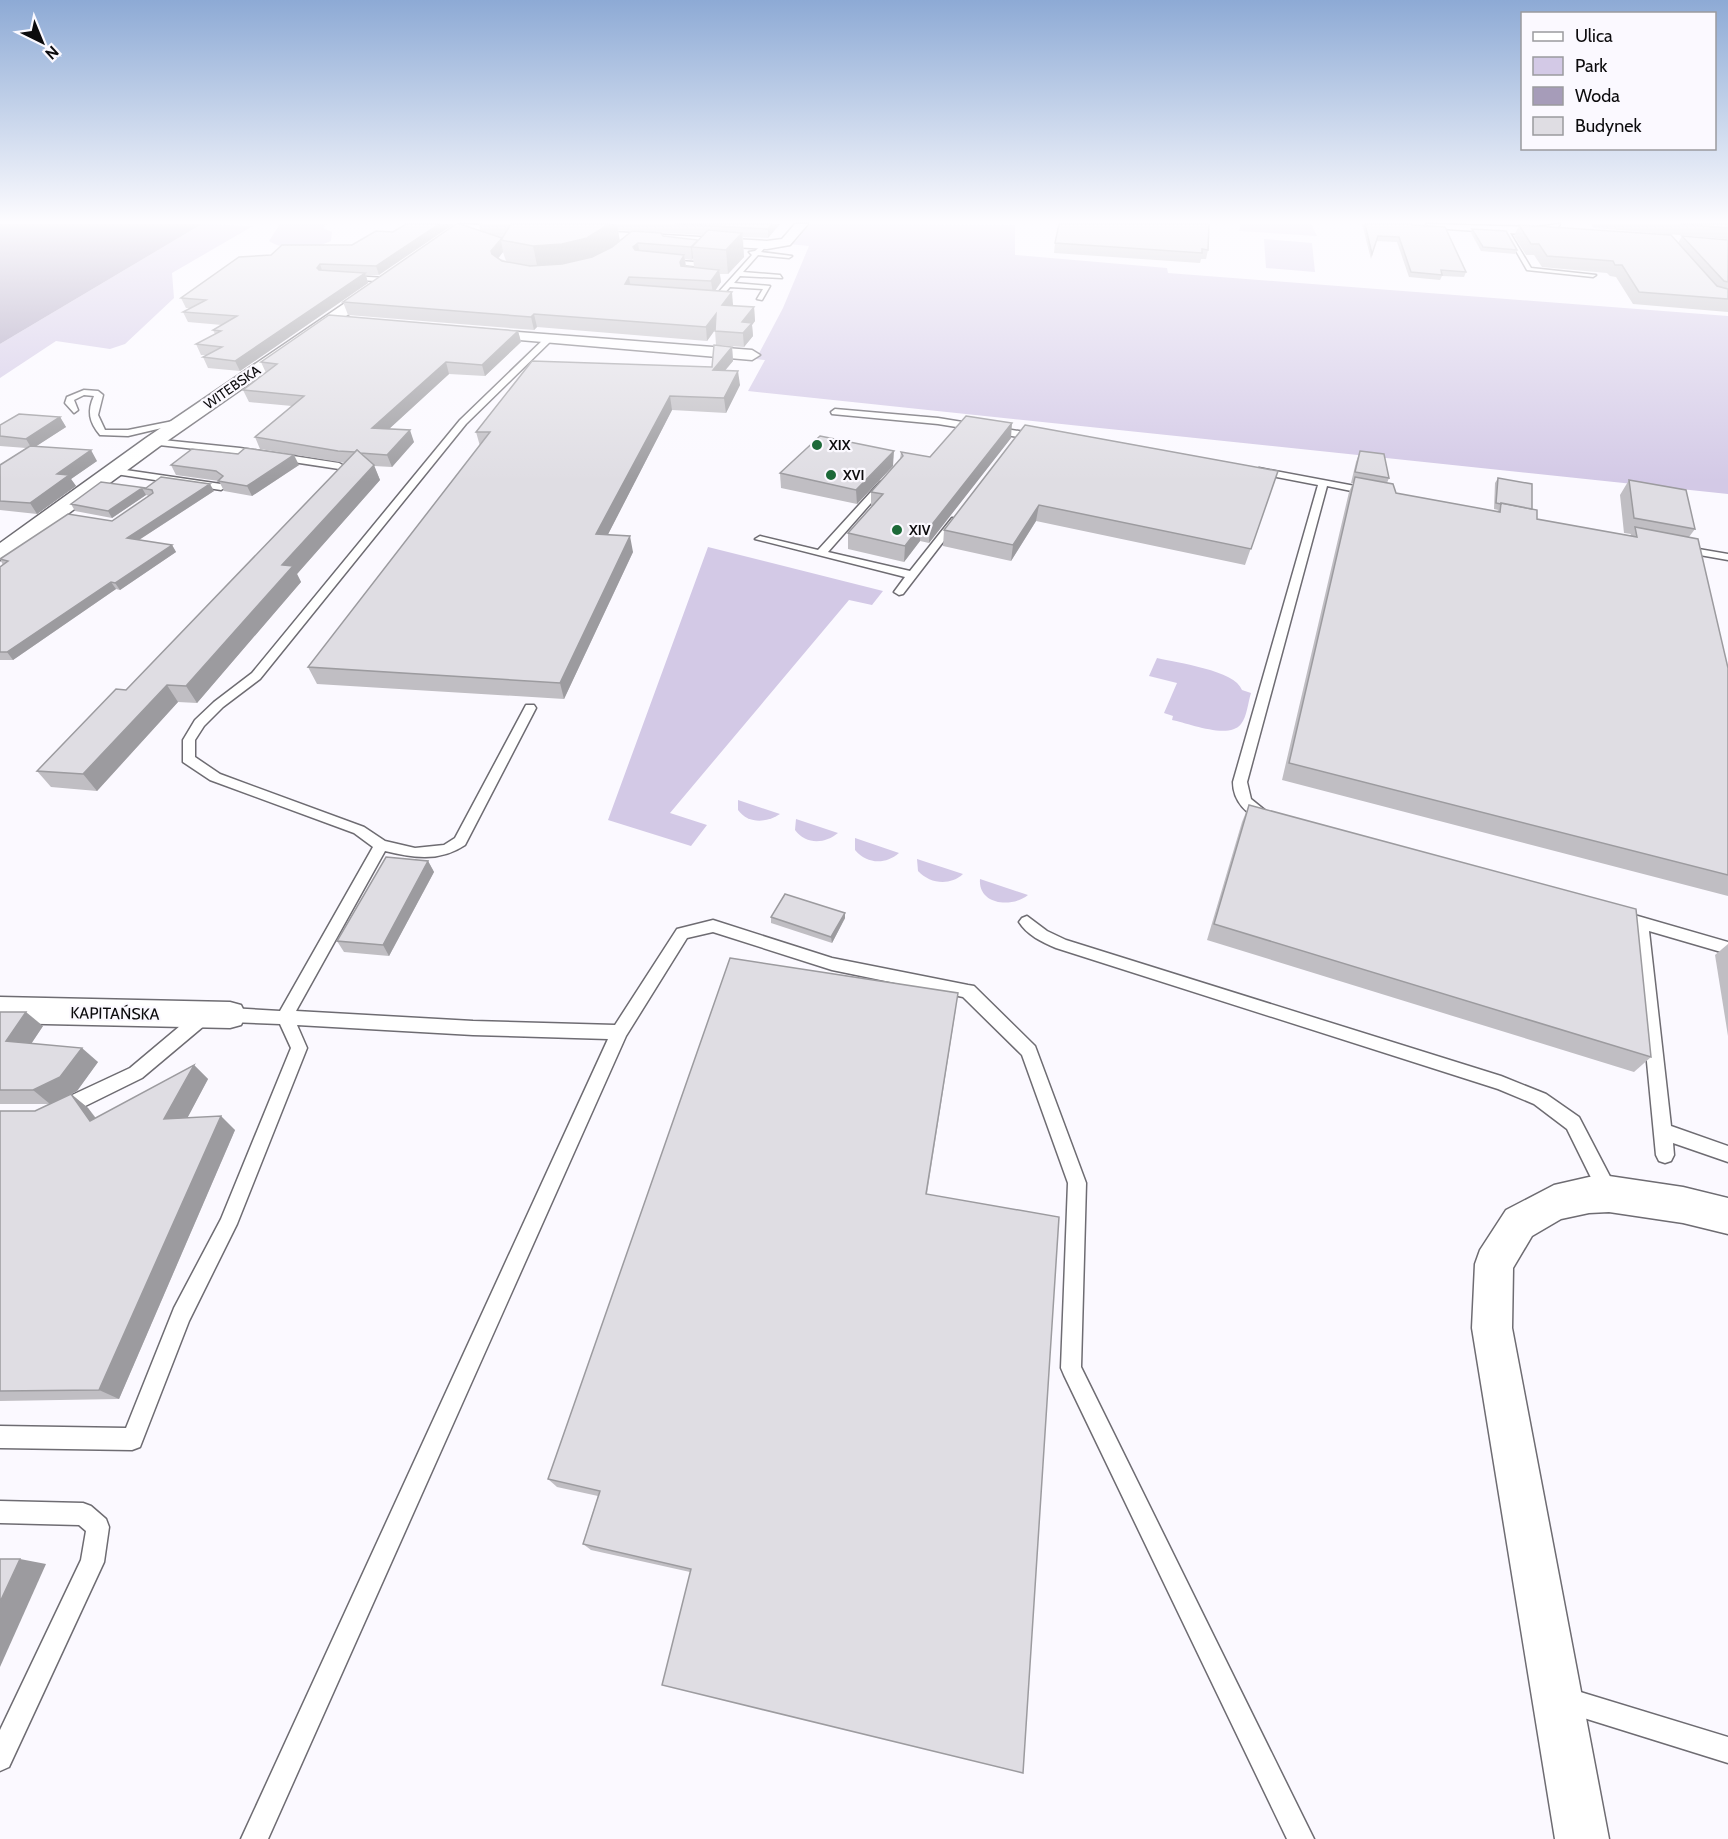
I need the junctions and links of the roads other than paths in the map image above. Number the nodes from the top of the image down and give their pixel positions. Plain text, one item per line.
1 (344, 310) edge
2 (329, 320) junction
3 (352, 322) edge
4 (468, 332) edge
5 (549, 339) junction
6 (752, 355) dead end
7 (74, 410) dead end
8 (835, 412) dead end
9 (183, 422) junction
10 (1021, 434) junction
11 (1045, 438) edge
12 (153, 442) junction
13 (1014, 444) edge
14 (339, 466) edge
15 (1253, 470) edge
16 (112, 471) junction
17 (889, 478) edge
18 (1323, 483) junction
19 (221, 487) edge
20 (1381, 494) edge
21 (963, 509) edge
22 (54, 513) junction
23 (73, 516) edge
24 (760, 539) dead end
25 (1670, 547) edge
26 (0, 553) edge
27 (820, 553) junction
28 (1728, 557) edge
29 (912, 575) junction
30 (899, 592) dead end
31 (530, 708) dead end
32 (1280, 822) edge
33 (381, 844) junction
34 (1607, 914) edge
35 (1027, 922) dead end
36 (1641, 923) junction
37 (1728, 948) edge
38 (0, 1010) edge
39 (218, 1015) junction
40 (285, 1017) junction
41 (619, 1032) junction
42 (42, 1114) edge
43 (1662, 1131) junction
44 (1728, 1154) edge
45 (1665, 1155) dead end
46 (1609, 1194) junction
47 (1728, 1216) edge
48 (0, 1437) edge
49 (0, 1512) edge
50 (1557, 1698) junction
51 (1728, 1750) edge
52 (0, 1758) edge
53 (254, 1839) edge
54 (1301, 1839) edge
55 (1582, 1839) edge

1 - 2 street, WITEBSKA
2 - 3 street
2 - 9 street, WITEBSKA
4 - 5 street
5 - 6 street
5 - 33 lane
7 - 9 lane
8 - 10 lane
9 - 12 street, WITEBSKA
10 - 11 lane
10 - 13 lane
12 - 14 lane
12 - 16 street, WITEBSKA
15 - 18 lane
16 - 19 lane
16 - 22 street, WITEBSKA
17 - 27 lane
18 - 20 lane
18 - 32 lane
21 - 29 lane
22 - 23 lane
22 - 26 street, WITEBSKA
24 - 27 lane
25 - 28 lane
27 - 29 lane
29 - 30 lane
31 - 33 lane
33 - 40 lane
34 - 36 lane
35 - 46 lane
36 - 37 lane
36 - 43 lane
38 - 39 street, KAPITAŃSKA
39 - 40 lane
39 - 42 lane
40 - 41 lane
40 - 48 lane
41 - 53 lane
41 - 54 lane
43 - 44 lane
43 - 45 lane
46 - 47 street
46 - 50 street
49 - 52 lane
50 - 51 lane
50 - 55 street

